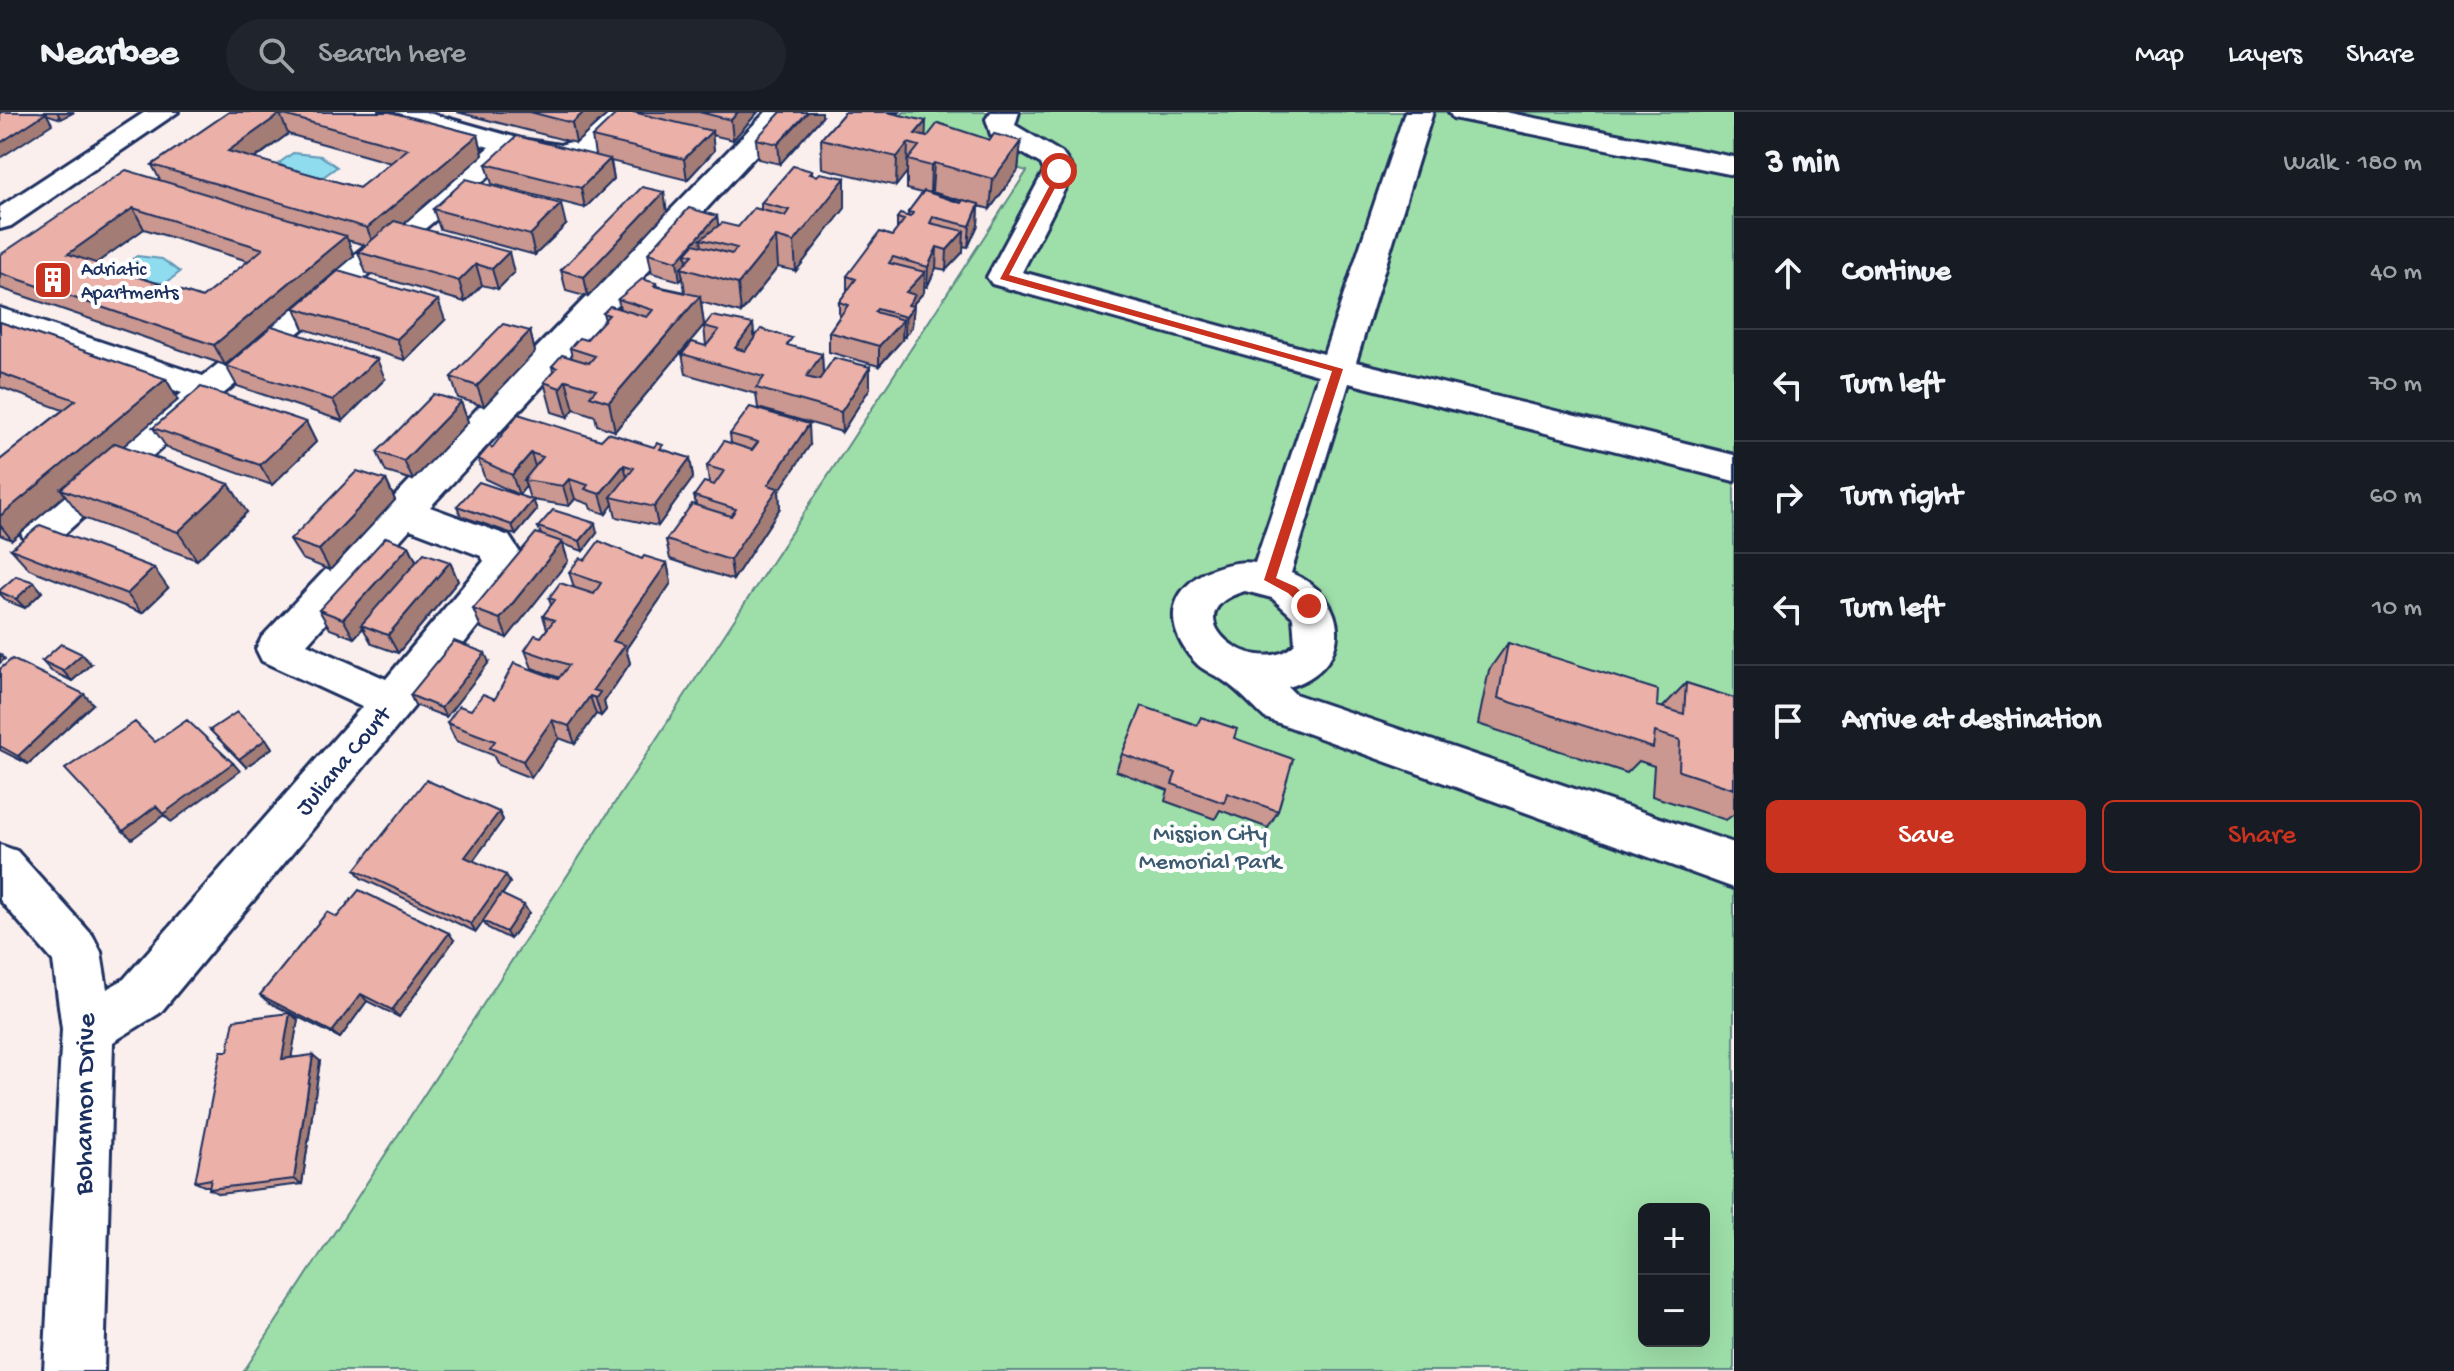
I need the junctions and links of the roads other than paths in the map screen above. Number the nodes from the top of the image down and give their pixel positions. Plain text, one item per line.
1 (164, 112) edge
2 (394, 112) edge
3 (627, 112) edge
4 (782, 112) edge
5 (1005, 112) edge
6 (1419, 112) edge
7 (1463, 112) edge
8 (510, 144) junction
9 (1734, 166) edge
10 (0, 220) edge
11 (0, 318) edge
12 (1338, 369) junction
13 (208, 390) junction
14 (1734, 468) edge
15 (404, 512) junction
16 (40, 533) edge
17 (1269, 580) junction
18 (1239, 669) junction
19 (392, 701) junction
20 (0, 866) edge
21 (1734, 867) edge
22 (88, 1029) junction
23 (74, 1371) edge

1 - 10 street
2 - 8 street
3 - 8 street
4 - 15 street
5 - 12 street
6 - 12 street
7 - 9 street
8 - 13 street
11 - 13 street
12 - 14 street
12 - 17 street
13 - 16 street
15 - 19 street, Juliana Court
15 - 19 street
17 - 18 street
17 - 18 street
18 - 21 street
19 - 22 street, Juliana Court
20 - 22 street, Bohannon Drive
22 - 23 street, Bohannon Drive

